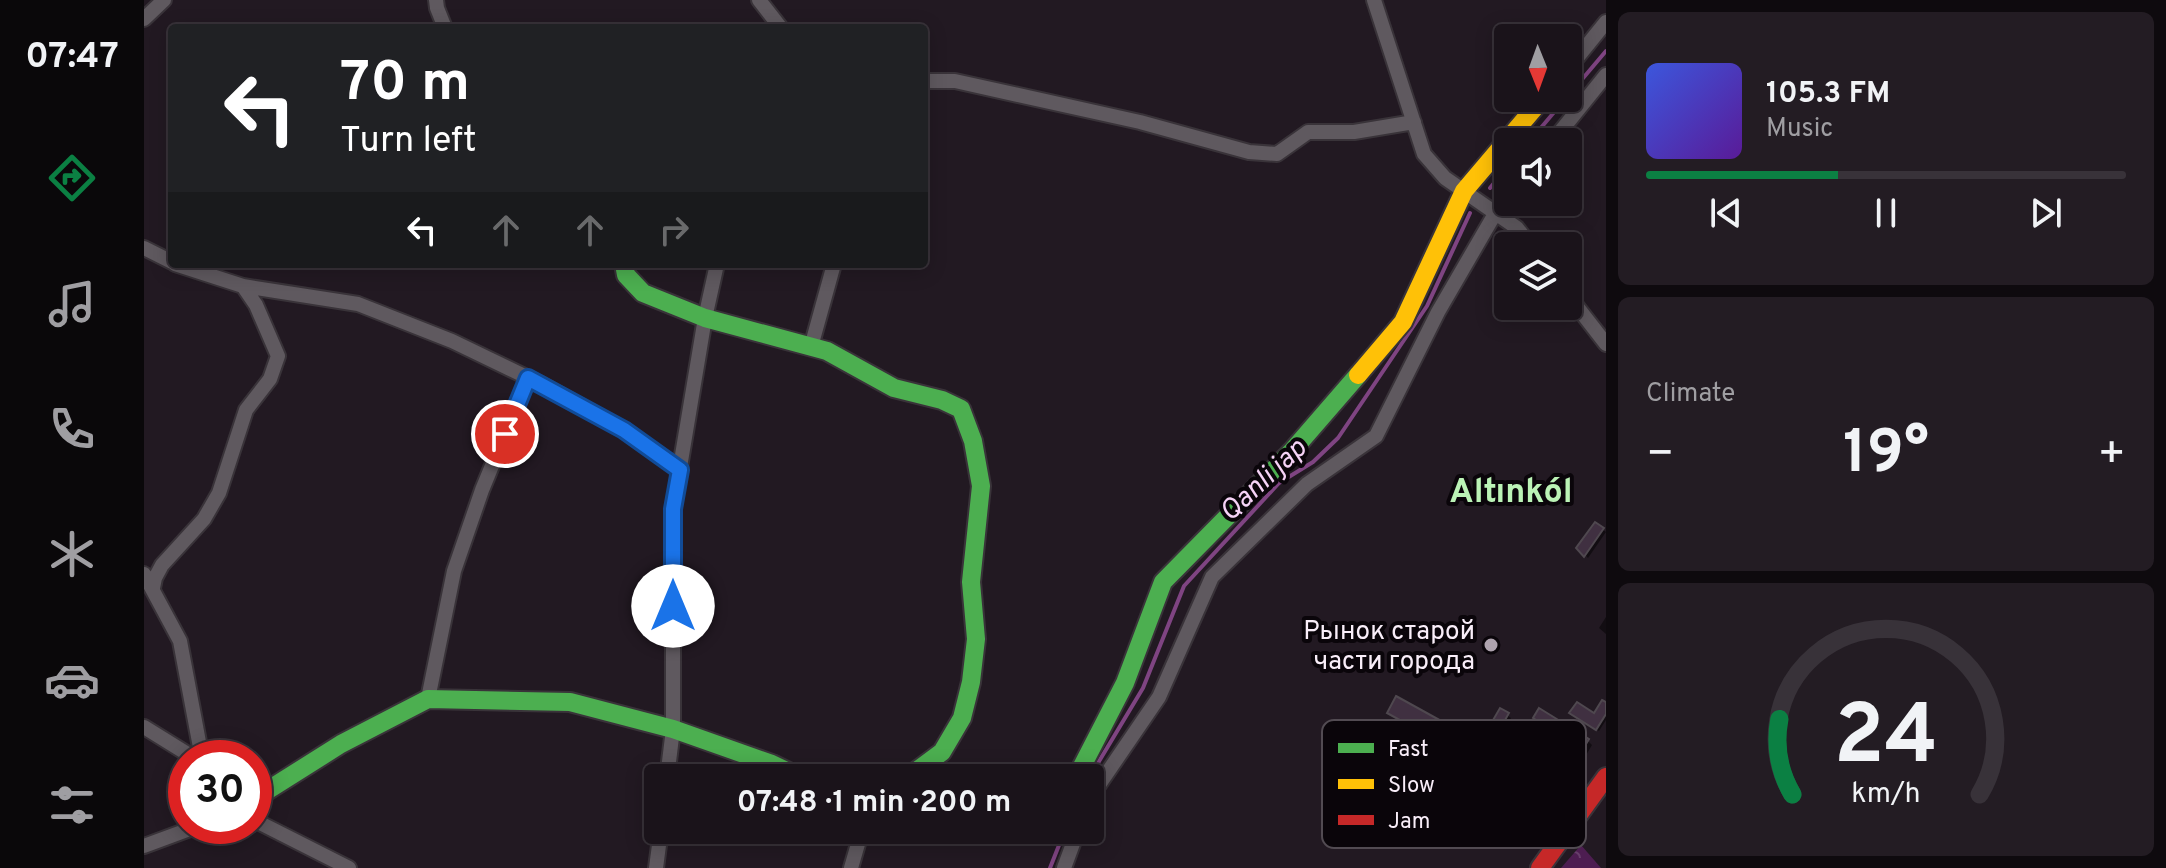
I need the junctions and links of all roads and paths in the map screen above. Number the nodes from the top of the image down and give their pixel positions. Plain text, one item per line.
1 (164, 0) edge
2 (436, 0) edge
3 (759, 0) edge
4 (1374, 0) edge
5 (144, 19) edge
6 (1606, 22) edge
7 (443, 24) edge
8 (778, 24) edge
9 (1582, 52) edge
10 (1606, 75) edge
11 (928, 81) edge
12 (1531, 112) edge
13 (1414, 122) junction
14 (1563, 128) edge
15 (1464, 191) junction
16 (1494, 211) edge
17 (1494, 215) edge
18 (1501, 216) edge
19 (1520, 232) edge
20 (144, 248) edge
21 (168, 260) edge
22 (183, 268) edge
23 (625, 268) edge
24 (716, 268) edge
25 (833, 268) edge
26 (243, 286) junction
27 (1582, 313) edge
28 (705, 318) junction
29 (1606, 344) edge
30 (811, 347) junction
31 (528, 378) junction
32 (680, 470) junction
33 (144, 574) edge
34 (153, 588) junction
35 (428, 699) junction
36 (144, 727) edge
37 (673, 729) junction
38 (199, 740) edge
39 (168, 742) edge
40 (669, 764) edge
41 (772, 764) edge
42 (926, 764) edge
43 (1083, 764) edge
44 (1606, 777) edge
45 (1104, 778) edge
46 (272, 788) edge
47 (1586, 805) edge
48 (272, 829) edge
49 (168, 837) edge
50 (659, 844) edge
51 (858, 844) edge
52 (1073, 844) edge
53 (144, 846) edge
54 (1555, 848) edge
55 (349, 868) edge
56 (656, 868) edge
57 (851, 868) edge
58 (1064, 868) edge
59 (1540, 868) edge

1 - 5 street
2 - 7 street
3 - 8 street
4 - 13 street
6 - 9 street
10 - 14 street
11 - 13 street
12 - 15 street
13 - 15 street
15 - 16 street
15 - 43 street
17 - 45 street
18 - 19 street
20 - 21 street
22 - 26 street
23 - 28 street
24 - 28 street
25 - 30 street
26 - 31 street
26 - 34 street
27 - 29 street
28 - 30 street
28 - 32 street
30 - 42 street
31 - 32 street
31 - 35 street
32 - 37 street
33 - 34 street
34 - 38 street
35 - 37 street
35 - 46 street
36 - 39 street
37 - 40 street
37 - 41 street
44 - 47 street
48 - 55 street
49 - 53 street
50 - 56 street
51 - 57 street
52 - 58 street
54 - 59 street

